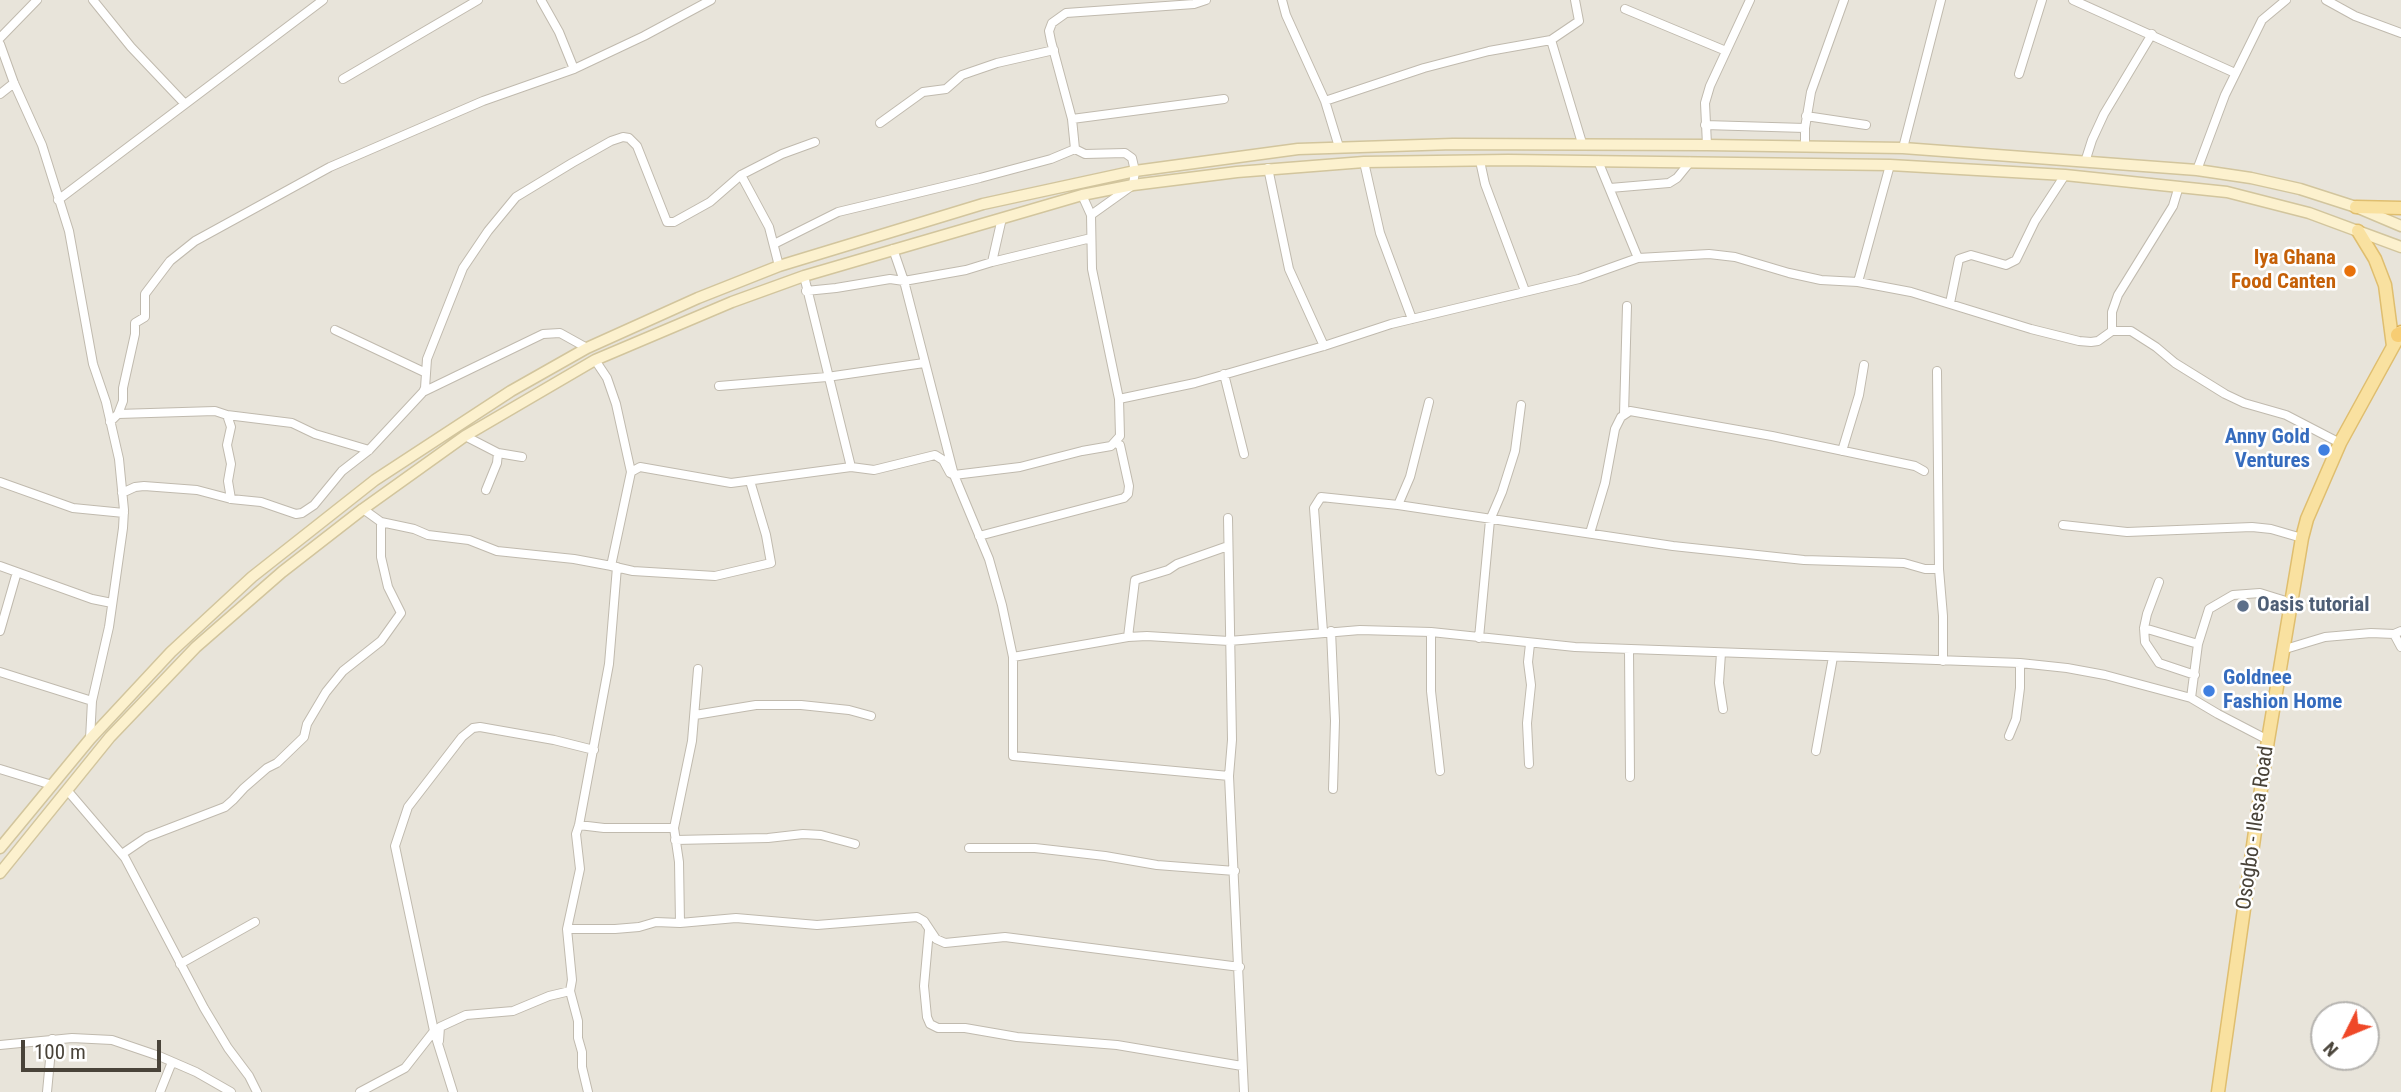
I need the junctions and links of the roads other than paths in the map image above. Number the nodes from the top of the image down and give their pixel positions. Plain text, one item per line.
1 (37, 0) edge
2 (93, 0) edge
3 (323, 0) edge
4 (478, 0) edge
5 (541, 0) edge
6 (711, 0) edge
7 (1206, 0) edge
8 (1282, 0) edge
9 (1575, 0) edge
10 (1750, 0) edge
11 (1844, 0) edge
12 (1941, 0) edge
13 (2042, 0) edge
14 (2073, 0) edge
15 (2286, 0) edge
16 (2326, 0) edge
17 (1625, 9) dead end
18 (2401, 33) edge
19 (2152, 34) junction
20 (0, 38) edge
21 (1550, 40) junction
22 (0, 44) edge
23 (1054, 50) junction
24 (1726, 51) junction
25 (574, 69) junction
26 (2235, 73) junction
27 (2019, 74) dead end
28 (343, 79) dead end
29 (14, 83) junction
30 (0, 94) edge
31 (1224, 99) dead end
32 (1325, 101) junction
33 (185, 104) junction
34 (1806, 116) junction
35 (1072, 119) junction
36 (880, 123) dead end
37 (1705, 125) junction
38 (1866, 125) dead end
39 (1805, 128) junction
40 (815, 142) dead end
41 (1582, 143) junction
42 (1707, 145) junction
43 (1805, 146) junction
44 (1339, 147) junction
45 (1903, 148) junction
46 (1075, 149) junction
47 (1480, 161) junction
48 (1364, 162) junction
49 (1598, 162) junction
50 (1690, 162) junction
51 (2085, 162) junction
52 (1890, 164) junction
53 (1268, 168) junction
54 (2197, 170) junction
55 (1135, 171) junction
56 (2065, 174) junction
57 (741, 175) junction
58 (1133, 185) junction
59 (2179, 186) junction
60 (1610, 188) junction
61 (1082, 195) junction
62 (58, 200) junction
63 (2356, 207) junction
64 (2401, 208) edge
65 (1091, 215) junction
66 (1002, 218) junction
67 (2401, 226) edge
68 (2358, 231) junction
69 (1091, 238) junction
70 (774, 244) junction
71 (2401, 247) edge
72 (893, 249) junction
73 (1638, 258) junction
74 (992, 262) junction
75 (779, 266) junction
76 (804, 276) junction
77 (904, 281) junction
78 (1858, 282) junction
79 (806, 290) junction
80 (1525, 291) junction
81 (1950, 303) junction
82 (1627, 306) dead end
83 (2401, 318) edge
84 (1412, 319) junction
85 (335, 330) dead end
86 (2112, 331) junction
87 (2398, 337) edge
88 (1324, 346) junction
89 (587, 348) junction
90 (595, 360) junction
91 (924, 363) junction
92 (1864, 365) dead end
93 (1937, 371) dead end
94 (424, 372) junction
95 (1224, 374) junction
96 (827, 377) junction
97 (719, 387) dead end
98 (423, 392) junction
99 (1119, 399) junction
100 (1429, 402) dead end
101 (1521, 405) dead end
102 (1624, 414) junction
103 (118, 415) junction
104 (226, 415) junction
105 (110, 422) junction
106 (466, 436) junction
107 (1115, 443) junction
108 (2340, 443) junction
109 (369, 450) junction
110 (1842, 451) junction
111 (498, 453) junction
112 (1244, 454) dead end
113 (522, 457) dead end
114 (851, 467) junction
115 (1924, 471) dead end
116 (631, 472) junction
117 (954, 475) junction
118 (750, 481) junction
119 (0, 482) edge
120 (486, 490) dead end
121 (122, 494) junction
122 (231, 499) junction
123 (1398, 505) junction
124 (363, 509) junction
125 (124, 513) junction
126 (1227, 518) dead end
127 (1490, 520) junction
128 (381, 523) junction
129 (2063, 525) dead end
130 (1590, 533) junction
131 (979, 536) junction
132 (2302, 538) junction
133 (1228, 546) junction
134 (0, 566) edge
135 (611, 566) junction
136 (1939, 569) junction
137 (17, 572) junction
138 (2159, 582) dead end
139 (2290, 602) junction
140 (112, 603) junction
141 (2144, 628) junction
142 (0, 631) edge
143 (1327, 632) junction
144 (1431, 632) junction
145 (2398, 633) edge
146 (1128, 637) junction
147 (1479, 638) junction
148 (1228, 641) junction
149 (1530, 643) junction
150 (2198, 644) junction
151 (2401, 647) edge
152 (1629, 650) junction
153 (2282, 650) junction
154 (1721, 653) junction
155 (1013, 657) junction
156 (1833, 657) junction
157 (1943, 661) junction
158 (2020, 663) junction
159 (698, 669) dead end
160 (0, 672) edge
161 (2195, 675) junction
162 (2191, 698) junction
163 (92, 701) junction
164 (1723, 709) dead end
165 (695, 715) junction
166 (871, 716) dead end
167 (2009, 736) dead end
168 (90, 739) junction
169 (2268, 740) junction
170 (594, 750) junction
171 (1816, 751) dead end
172 (1529, 764) dead end
173 (0, 769) edge
174 (1440, 771) dead end
175 (1229, 775) junction
176 (1630, 777) dead end
177 (52, 785) junction
178 (1333, 789) dead end
179 (67, 790) junction
180 (579, 825) junction
181 (674, 828) junction
182 (675, 839) junction
183 (855, 844) dead end
184 (0, 848) edge
185 (969, 848) dead end
186 (122, 853) junction
187 (1235, 871) junction
188 (0, 873) edge
189 (255, 922) dead end
190 (680, 923) junction
191 (567, 929) junction
192 (929, 929) junction
193 (180, 964) junction
194 (1240, 967) junction
195 (570, 992) junction
196 (434, 1031) junction
197 (51, 1039) junction
198 (439, 1044) junction
199 (0, 1045) edge
200 (172, 1062) junction
201 (1241, 1066) junction
202 (220, 1090) edge
203 (47, 1092) edge
204 (160, 1092) edge
205 (231, 1092) edge
206 (257, 1092) edge
207 (360, 1092) edge
208 (453, 1092) edge
209 (588, 1092) edge
210 (1244, 1092) edge
211 (2218, 1092) edge

1 - 20 street
2 - 33 street
3 - 33 street
4 - 28 street
5 - 25 street
6 - 25 street
7 - 23 street
8 - 32 street
9 - 21 street
10 - 24 street
11 - 34 street
12 - 45 street
13 - 27 street
14 - 19 street
15 - 26 street
16 - 18 street
17 - 24 street
19 - 26 street
19 - 51 street
21 - 32 street
21 - 41 street
22 - 29 street
23 - 35 street
23 - 36 street
24 - 37 street
25 - 103 street
26 - 54 street
29 - 30 street
29 - 62 street
31 - 35 street
32 - 44 street
33 - 62 street
34 - 38 street
34 - 39 street
35 - 46 street
37 - 39 street
37 - 42 street
39 - 43 street
40 - 57 street
41 - 42 main road
41 - 44 main road
42 - 43 main road
43 - 45 main road
44 - 55 main road
45 - 51 main road
46 - 55 street
46 - 70 street
47 - 48 main road
47 - 49 main road
47 - 80 street
48 - 53 main road
48 - 84 street
49 - 50 main road
49 - 60 street
50 - 52 main road
50 - 60 street
51 - 54 main road
52 - 56 main road
52 - 78 street
53 - 58 main road
53 - 88 street
54 - 63 main road
55 - 58 street
55 - 75 main road
56 - 59 main road
56 - 81 street
57 - 70 street
57 - 94 street
58 - 61 main road
58 - 65 street
59 - 68 main road
59 - 86 street
60 - 73 street
61 - 65 street
61 - 66 main road
62 - 105 street
63 - 64 main road
63 - 67 main road
65 - 69 street
66 - 72 main road
66 - 74 street
68 - 71 main road
68 - 87 main road
69 - 74 street
69 - 99 street
70 - 75 street
72 - 76 main road
72 - 77 street
73 - 78 street
73 - 80 street
74 - 77 street
75 - 89 main road
76 - 79 street
76 - 90 main road
77 - 79 street
77 - 91 street
78 - 81 street
79 - 96 street
80 - 84 street
81 - 86 street
82 - 102 street
83 - 87 main road, Osogbo - Ilesa Road
84 - 88 street
85 - 94 street
86 - 108 street
87 - 108 main road, Osogbo - Ilesa Road
88 - 95 street
89 - 98 street
89 - 168 main road
90 - 106 main road
90 - 116 street
91 - 96 street
91 - 117 street
92 - 110 street
93 - 136 street
94 - 98 street
95 - 99 street
95 - 112 street
96 - 97 street
96 - 114 street
98 - 109 street
99 - 107 street
100 - 123 street
101 - 127 street
102 - 110 street
102 - 130 street
103 - 104 street
103 - 105 street
104 - 109 street
104 - 122 street
105 - 121 street
106 - 111 street
106 - 124 main road
107 - 117 street
107 - 131 street
108 - 132 main road, Osogbo - Ilesa Road
109 - 122 street
110 - 115 street
111 - 113 street
111 - 120 street
114 - 117 street
114 - 118 street
116 - 118 street
116 - 135 street
117 - 131 street
118 - 135 street
119 - 125 street
121 - 122 street
121 - 125 street
123 - 127 street
123 - 143 street
124 - 128 street
124 - 179 main road
125 - 140 street
126 - 133 street
127 - 130 street
127 - 147 street
128 - 135 street
128 - 186 street
129 - 132 street
130 - 136 street
131 - 155 street
132 - 139 main road, Osogbo - Ilesa Road
133 - 146 street
133 - 148 street
134 - 137 street
135 - 170 street
136 - 157 street
137 - 140 street
137 - 142 street
138 - 141 street
139 - 150 street
139 - 153 main road, Osogbo - Ilesa Road
140 - 163 street
141 - 150 street
141 - 161 street
143 - 144 street
143 - 148 street
143 - 178 street
144 - 147 street
144 - 174 street
145 - 151 street
145 - 153 street
146 - 148 street
146 - 155 street
147 - 149 street
148 - 175 street
149 - 152 street
149 - 172 street
150 - 161 street
152 - 154 street
152 - 176 street
153 - 169 main road, Osogbo - Ilesa Road
154 - 156 street
154 - 164 street
155 - 175 street
156 - 157 street
156 - 171 street
157 - 158 street
158 - 162 street
158 - 167 street
159 - 165 street
160 - 163 street
161 - 162 street
162 - 169 street
163 - 168 street
165 - 166 street
165 - 181 street
168 - 177 main road
169 - 211 main road, Osogbo - Ilesa Road
170 - 180 street
170 - 196 street
173 - 177 street
175 - 187 street
177 - 184 main road
179 - 186 street
179 - 188 main road
180 - 181 street
180 - 191 street
181 - 182 street
182 - 183 street
182 - 190 street
185 - 187 street
186 - 193 street
187 - 194 street
189 - 193 street
190 - 191 street
190 - 192 street
191 - 195 street
192 - 194 street
192 - 201 street
193 - 206 street
194 - 201 street
195 - 198 street
195 - 209 street
196 - 198 street
196 - 207 street
197 - 199 street
197 - 200 street
197 - 203 street
198 - 208 street
200 - 202 street
200 - 204 street
201 - 210 street
202 - 205 street

